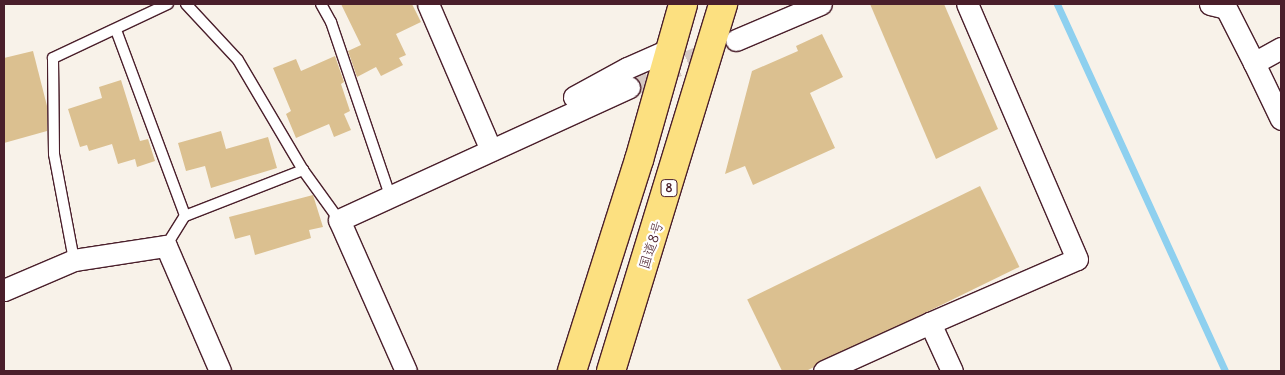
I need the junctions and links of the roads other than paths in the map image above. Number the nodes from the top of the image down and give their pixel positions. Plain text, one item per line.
1 (168, 4) edge
2 (186, 4) edge
3 (321, 4) edge
4 (428, 4) edge
5 (683, 4) edge
6 (723, 4) edge
7 (821, 4) edge
8 (967, 4) edge
9 (1210, 4) edge
10 (116, 30) junction
11 (736, 40) tunnel mouth
12 (1281, 48) edge
13 (670, 49) junction
14 (1254, 63) junction
15 (629, 86) tunnel mouth
16 (1281, 119) edge
17 (536, 129) junction
18 (491, 150) junction
19 (303, 170) junction
20 (391, 198) junction
21 (185, 216) junction
22 (339, 220) junction
23 (166, 246) junction
24 (74, 260) junction
25 (4, 290) edge
26 (930, 323) junction
27 (220, 371) edge
28 (406, 371) edge
29 (572, 371) edge
30 (611, 371) edge
31 (824, 371) edge
32 (952, 371) edge

1 - 10 lane
2 - 19 lane
3 - 20 lane
4 - 18 street
5 - 13 highway
6 - 30 highway, 国道8号 / 8
7 - 11 street
8 - 26 street
9 - 14 street
10 - 21 lane
10 - 24 lane
12 - 14 street
13 - 17 street
13 - 29 highway
14 - 16 street
15 - 17 street
17 - 18 street
18 - 20 street
19 - 21 lane
19 - 22 lane
20 - 22 street
21 - 23 lane
22 - 28 street
23 - 24 street
23 - 27 street
24 - 25 street
26 - 31 street
26 - 32 street

